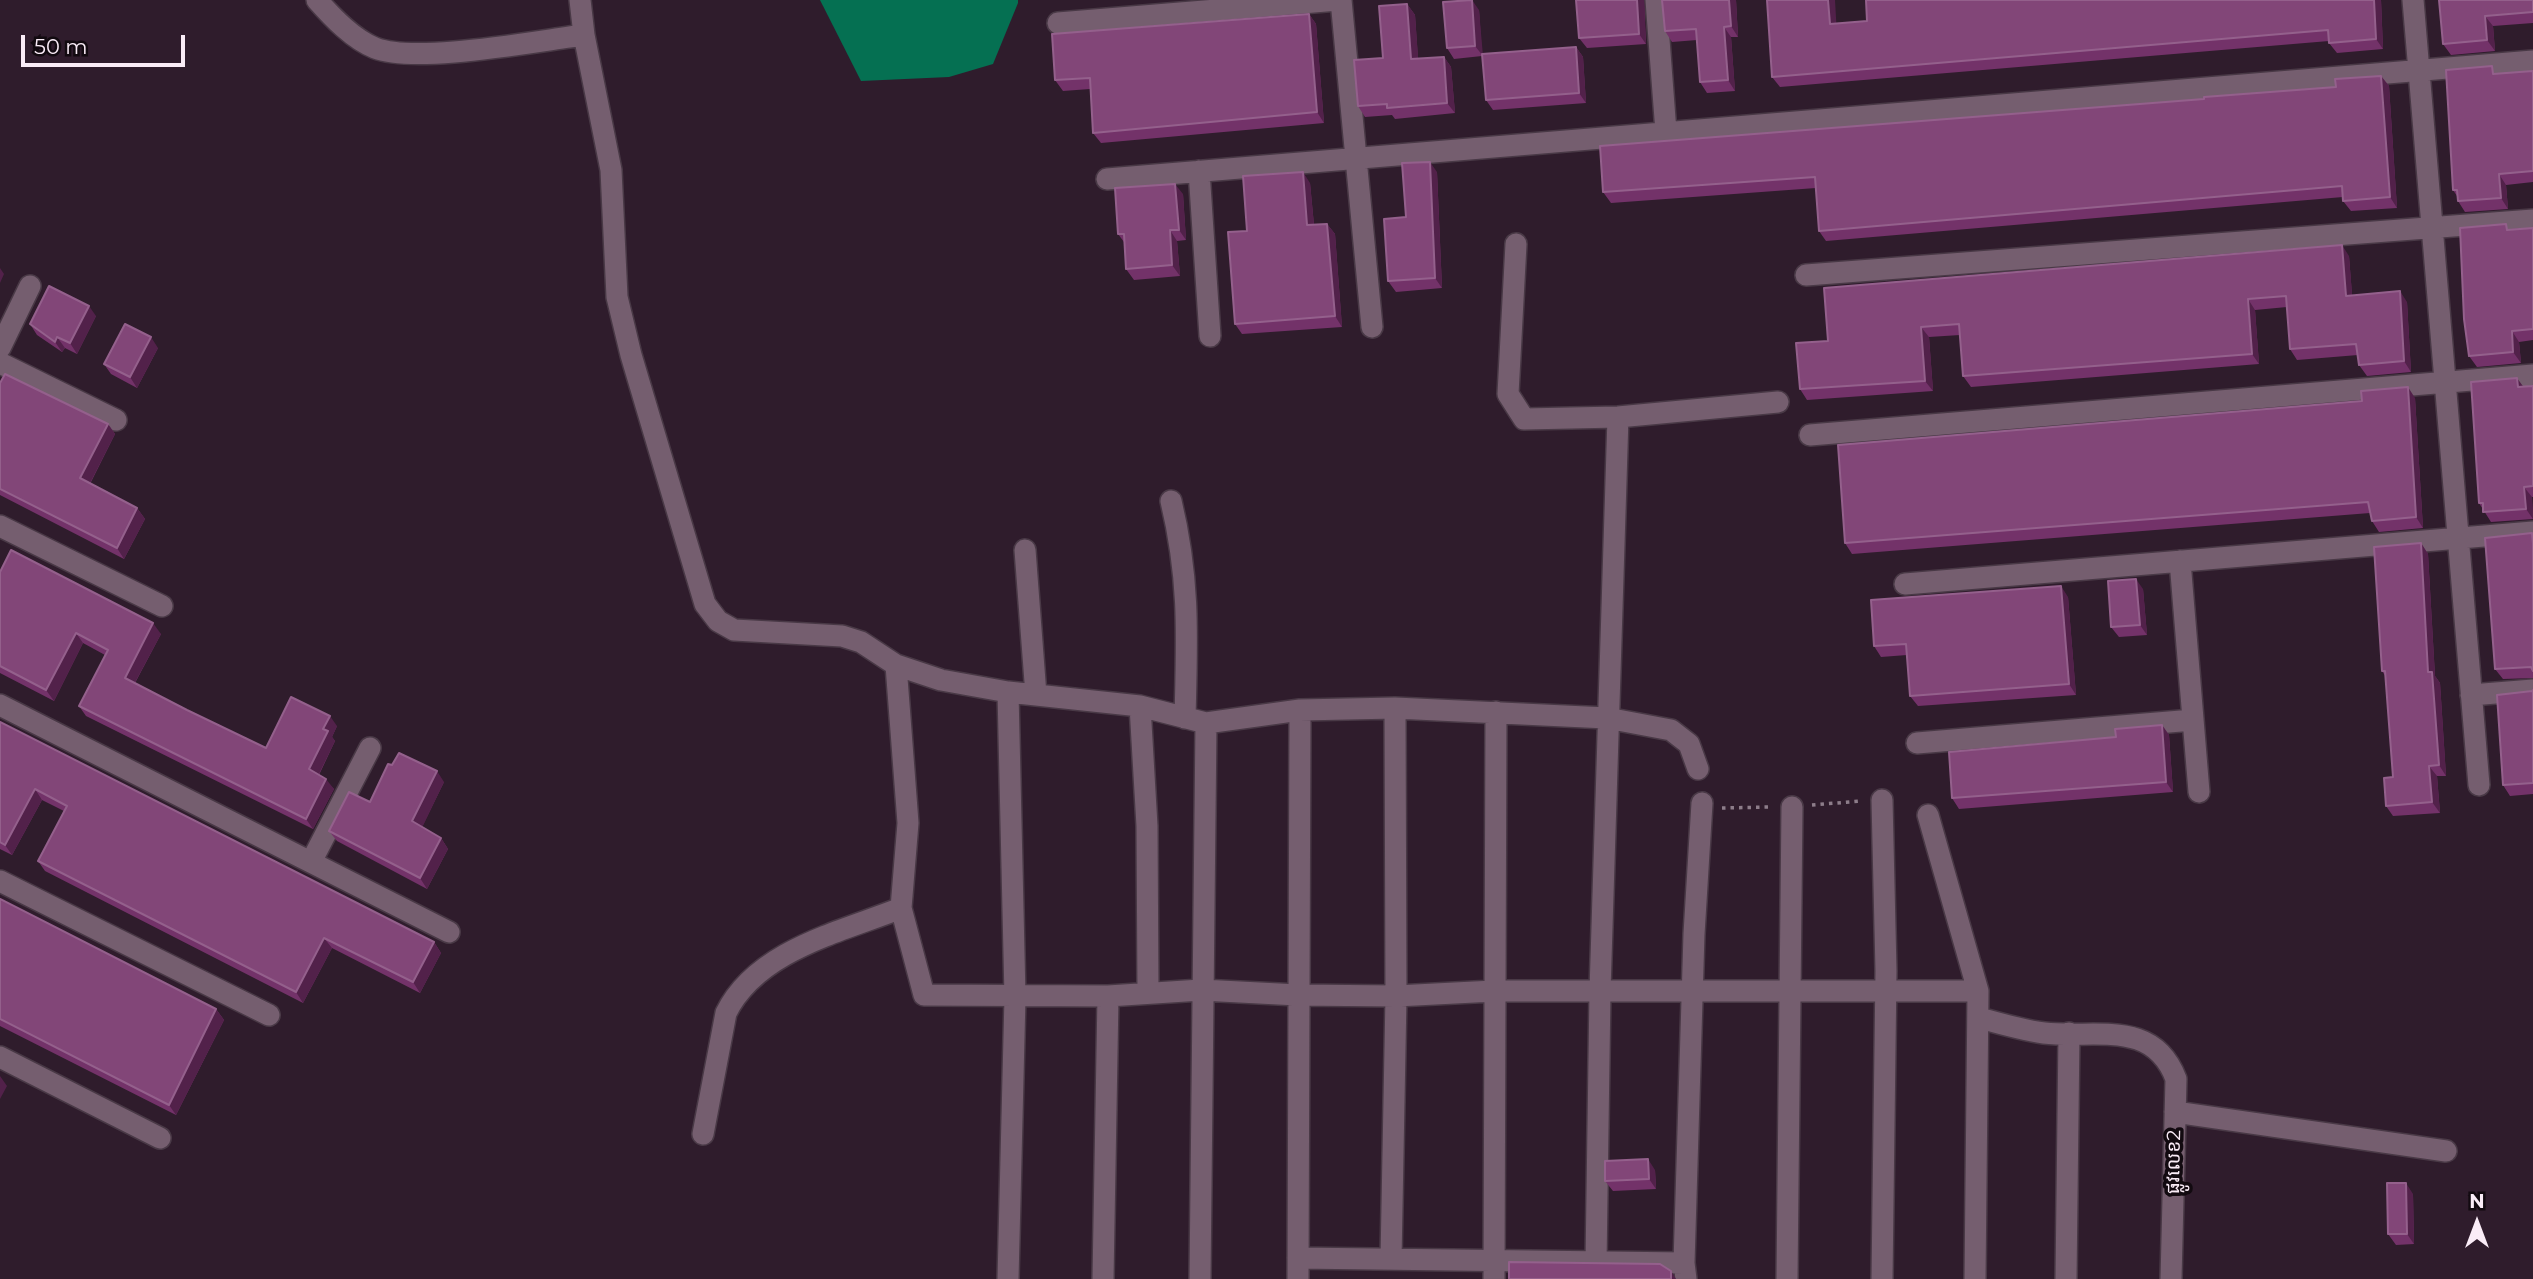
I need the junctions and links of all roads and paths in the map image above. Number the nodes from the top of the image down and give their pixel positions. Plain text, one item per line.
1 (317, 0) edge
2 (580, 0) edge
3 (1340, 0) edge
4 (1656, 0) edge
5 (2413, 0) edge
6 (1058, 23) dead end
7 (584, 34) junction
8 (2533, 61) edge
9 (2419, 71) junction
10 (1666, 132) junction
11 (1356, 158) junction
12 (1199, 171) junction
13 (1107, 179) dead end
14 (2533, 220) edge
15 (2432, 227) junction
16 (1516, 244) dead end
17 (1806, 275) dead end
18 (30, 286) dead end
19 (1372, 327) dead end
20 (1210, 336) dead end
21 (0, 348) edge
22 (0, 363) edge
23 (2533, 375) edge
24 (2445, 382) junction
25 (1778, 402) dead end
26 (1618, 417) junction
27 (116, 420) dead end
28 (1810, 435) dead end
29 (1171, 501) dead end
30 (0, 526) edge
31 (2533, 532) edge
32 (2458, 538) junction
33 (1025, 550) dead end
34 (2180, 561) junction
35 (1905, 584) dead end
36 (162, 606) dead end
37 (897, 665) junction
38 (2533, 690) edge
39 (1009, 692) junction
40 (1036, 695) junction
41 (2471, 695) junction
42 (0, 705) edge
43 (1140, 706) junction
44 (1395, 708) junction
45 (1300, 710) junction
46 (1496, 712) junction
47 (1185, 718) junction
48 (1607, 718) junction
49 (2193, 720) junction
50 (1206, 723) junction
51 (1917, 743) dead end
52 (370, 748) dead end
53 (1698, 769) dead end
54 (2479, 785) dead end
55 (2199, 792) dead end
56 (1882, 800) dead end
57 (1702, 803) dead end
58 (1792, 807) dead end
59 (1928, 816) dead end
60 (311, 862) junction
61 (0, 881) edge
62 (901, 908) junction
63 (449, 932) dead end
64 (1201, 990) junction
65 (1600, 991) junction
66 (1790, 991) junction
67 (1148, 992) junction
68 (1494, 992) junction
69 (1693, 992) junction
70 (1978, 992) junction
71 (1886, 993) junction
72 (1298, 995) junction
73 (1108, 996) junction
74 (1396, 996) junction
75 (1015, 997) junction
76 (269, 1015) dead end
77 (1980, 1018) junction
78 (2068, 1033) junction
79 (0, 1057) edge
80 (2175, 1112) junction
81 (703, 1134) dead end
82 (160, 1138) dead end
83 (2446, 1151) dead end
84 (1391, 1259) junction
85 (1596, 1263) junction
86 (1298, 1269) edge
87 (1494, 1270) edge
88 (1685, 1271) edge
89 (1008, 1279) edge
90 (1103, 1279) edge
91 (1200, 1279) edge
92 (1787, 1279) edge
93 (1882, 1279) edge
94 (1975, 1279) edge
95 (2066, 1279) edge
96 (2171, 1279) edge

1 - 7 street
2 - 7 street
3 - 6 street
3 - 11 street
4 - 10 street
5 - 9 street
7 - 37 street
8 - 9 street
9 - 10 street
9 - 15 street
10 - 11 street
11 - 12 street
11 - 19 street
12 - 13 street
12 - 20 street
14 - 15 street
15 - 17 street
15 - 24 street
16 - 26 street
18 - 21 street
22 - 27 street
23 - 24 street
24 - 28 street
24 - 32 street
25 - 26 street
26 - 48 street
29 - 47 street
30 - 36 street
31 - 32 street
32 - 34 street
32 - 41 street
33 - 40 street
34 - 35 street
34 - 49 street
37 - 39 street
37 - 62 street
38 - 41 street
39 - 40 street
39 - 75 street
40 - 43 street
41 - 54 street
42 - 60 street
43 - 47 street
43 - 67 street
44 - 45 street
44 - 46 street
44 - 74 street
45 - 50 street
45 - 72 street
46 - 48 street
46 - 68 street
47 - 50 street
48 - 53 street
48 - 65 street
49 - 51 street
49 - 55 street
50 - 64 street
52 - 60 street
56 - 71 street
57 - 69 street
58 - 66 street
59 - 70 street
60 - 63 street
61 - 76 street
62 - 75 street
62 - 81 street
64 - 67 street
64 - 72 street
64 - 91 street
65 - 68 street
65 - 69 street
65 - 85 street
66 - 69 street
66 - 71 street
66 - 92 street
67 - 73 street
68 - 74 street
68 - 87 street
69 - 88 street
70 - 71 street
70 - 77 street
71 - 93 street
72 - 74 street
72 - 86 street
73 - 75 street
73 - 90 street
74 - 84 street
75 - 89 street
77 - 78 street
77 - 94 street
78 - 80 street, ផ្លូវលេខ2
78 - 95 street
79 - 82 street
80 - 83 street
80 - 96 street, ផ្លូវលេខ2
84 - 86 street
84 - 87 street
85 - 87 street
85 - 88 street

